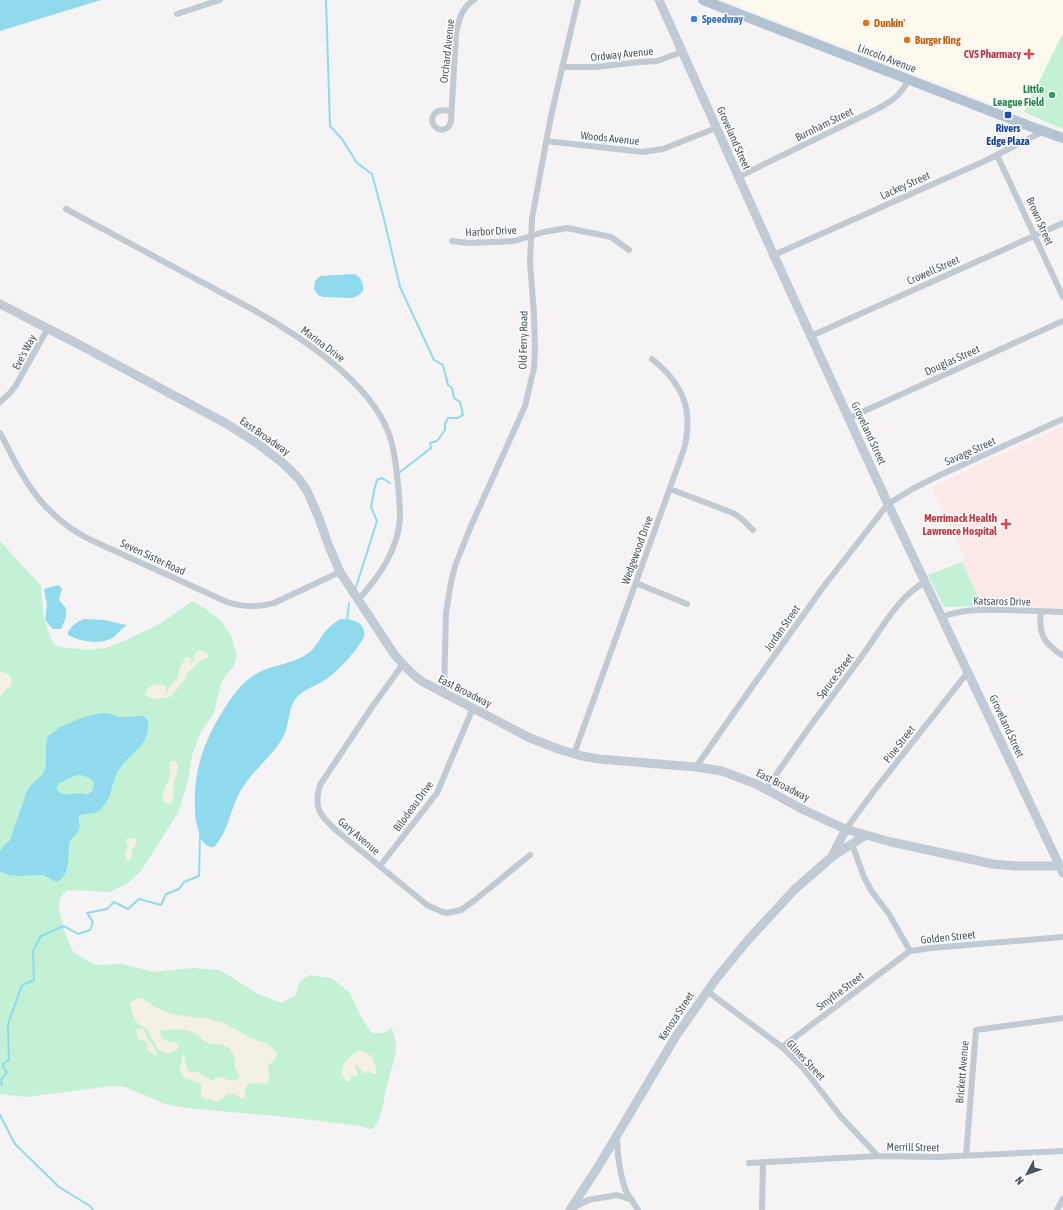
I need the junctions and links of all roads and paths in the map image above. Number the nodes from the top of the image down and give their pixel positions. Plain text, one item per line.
1 (220, 0) edge
2 (474, 0) edge
3 (578, 0) edge
4 (659, 0) edge
5 (703, 0) edge
6 (176, 14) dead end
7 (682, 52) junction
8 (562, 68) junction
9 (909, 79) junction
10 (452, 111) dead end
11 (716, 128) junction
12 (1044, 131) junction
13 (1063, 138) edge
14 (546, 141) junction
15 (998, 155) junction
16 (738, 177) junction
17 (66, 209) dead end
18 (1063, 223) edge
19 (1035, 236) junction
20 (531, 237) junction
21 (452, 241) dead end
22 (629, 250) dead end
23 (774, 255) junction
24 (1063, 297) edge
25 (0, 304) edge
26 (1063, 321) edge
27 (48, 328) junction
28 (811, 336) junction
29 (652, 360) dead end
30 (0, 402) edge
31 (849, 418) junction
32 (1063, 420) edge
33 (0, 433) edge
34 (670, 489) junction
35 (888, 504) junction
36 (753, 530) dead end
37 (340, 572) junction
38 (925, 582) junction
39 (636, 583) junction
40 (358, 600) junction
41 (687, 604) dead end
42 (1041, 611) junction
43 (1063, 612) edge
44 (942, 617) junction
45 (1063, 656) edge
46 (403, 664) junction
47 (968, 672) junction
48 (444, 693) junction
49 (473, 708) junction
50 (574, 754) junction
51 (696, 767) junction
52 (766, 789) junction
53 (846, 829) junction
54 (866, 835) junction
55 (852, 844) junction
56 (530, 854) dead end
57 (831, 857) junction
58 (380, 866) junction
59 (1062, 868) edge
60 (1063, 937) edge
61 (910, 951) junction
62 (707, 991) junction
63 (1063, 1018) edge
64 (782, 1047) junction
65 (617, 1135) junction
66 (1063, 1151) edge
67 (878, 1156) junction
68 (966, 1156) junction
69 (763, 1162) junction
70 (749, 1163) dead end
71 (1063, 1199) edge
72 (632, 1200) junction
73 (570, 1210) edge
74 (638, 1210) edge
75 (762, 1210) edge
76 (1057, 1210) edge

1 - 6 street
2 - 10 street, Orchard Avenue
3 - 8 street, Old Ferry Road
4 - 7 street, Groveland Street
5 - 9 main road, Lincoln Avenue
7 - 8 street, Ordway Avenue
7 - 11 street, Groveland Street
8 - 14 street, Old Ferry Road
9 - 12 main road, Lincoln Avenue
9 - 16 street, Burnham Street
11 - 14 street, Woods Avenue
11 - 16 street, Groveland Street
12 - 13 main road, Lincoln Avenue
12 - 15 street, Lackey Street
14 - 20 street, Old Ferry Road
15 - 19 street, Brown Street
15 - 23 street, Lackey Street
16 - 23 street, Groveland Street
17 - 40 street, Marina Drive
18 - 19 street, Crowell Street
19 - 24 street, Brown Street
19 - 28 street, Crowell Street
20 - 21 street, Harbor Drive
20 - 22 street, Harbor Drive
20 - 48 street, Old Ferry Road
23 - 28 street, Groveland Street
25 - 27 street, East Broadway
26 - 31 street, Douglas Street
27 - 30 street, Eve's Way
27 - 37 street, East Broadway
28 - 31 street, Groveland Street
29 - 34 street, Wedgewood Drive
31 - 35 street, Groveland Street
32 - 35 street, Savage Street
33 - 37 street, Seven Sister Road
34 - 36 street
34 - 39 street, Wedgewood Drive
35 - 38 street, Groveland Street
35 - 51 street, Jordan Street
37 - 40 street, East Broadway
38 - 44 street, Groveland Street
38 - 52 street, Spruce Street
39 - 41 street
39 - 50 street, Wedgewood Drive
40 - 46 street, East Broadway
42 - 43 street, Katsaros Drive
42 - 44 street, Katsaros Drive
42 - 45 street
44 - 47 street, Groveland Street
46 - 48 street, East Broadway
46 - 58 street, Gary Avenue
47 - 53 street, Pine Street
47 - 59 street, Groveland Street
48 - 49 street, East Broadway
49 - 50 street, East Broadway
49 - 58 street, Bilodeau Drive
50 - 51 street, East Broadway
51 - 52 street, East Broadway
52 - 53 street, East Broadway
53 - 54 street, East Broadway
53 - 57 street, Kenoza Street
54 - 55 street, Kenoza Street
54 - 59 street, East Broadway
55 - 57 street, Kenoza Street
55 - 61 street, Golden Street
56 - 58 street, Gary Avenue
57 - 62 street, Kenoza Street
60 - 61 street, Golden Street
61 - 64 street, Smythe Street
62 - 64 street, Glines Street
62 - 65 street, Kenoza Street
63 - 68 street, Brickett Avenue
64 - 67 street, Glines Street
65 - 72 street
65 - 73 street, Kenoza Street
66 - 68 street, Merrill Street
67 - 68 street, Merrill Street
67 - 69 street, Merrill Street
69 - 70 street, Merrill Street
69 - 75 street
71 - 76 street
72 - 73 street
72 - 74 street

